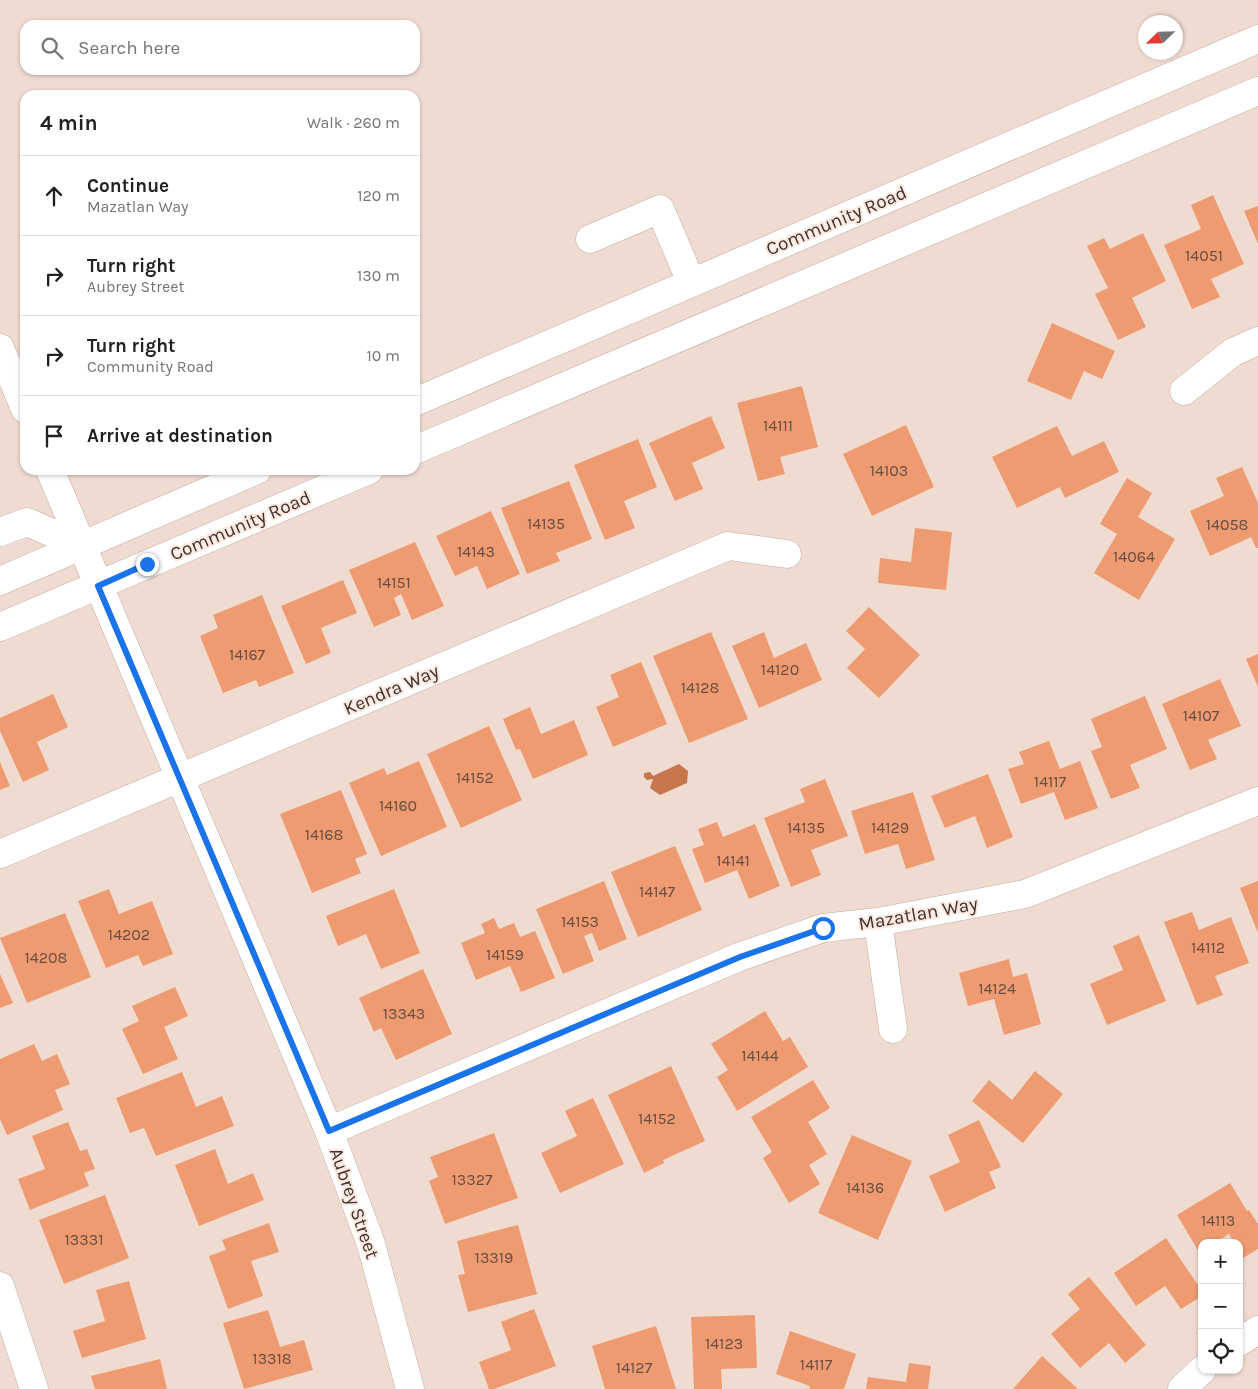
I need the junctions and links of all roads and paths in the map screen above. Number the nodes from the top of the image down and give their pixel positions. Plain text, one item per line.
1 (1258, 39) edge
2 (1258, 91) edge
3 (590, 239) dead end
4 (691, 282) junction
5 (1258, 341) edge
6 (0, 348) edge
7 (1184, 391) dead end
8 (20, 397) edge
9 (420, 400) edge
10 (420, 448) edge
11 (52, 475) edge
12 (245, 475) edge
13 (357, 475) edge
14 (0, 532) edge
15 (82, 546) junction
16 (787, 554) dead end
17 (0, 581) edge
18 (98, 586) junction
19 (0, 627) edge
20 (179, 779) junction
21 (1258, 801) edge
22 (0, 854) edge
23 (878, 922) junction
24 (893, 1029) dead end
25 (329, 1131) junction
26 (0, 1286) edge
27 (1258, 1330) edge
28 (1243, 1339) edge
29 (1198, 1374) edge
30 (34, 1389) edge
31 (410, 1389) edge
32 (1182, 1389) edge

1 - 4 street, Community Road
2 - 10 street
3 - 4 street
4 - 9 street, Community Road
5 - 7 street
6 - 8 street
11 - 15 street, Aubrey Street
12 - 15 street
13 - 18 street, Community Road
14 - 15 street
15 - 17 street
15 - 18 street, Aubrey Street
16 - 20 street, Kendra Way
18 - 19 street, Community Road
18 - 20 street, Aubrey Street
20 - 22 street, Kendra Way
20 - 25 street, Aubrey Street
21 - 23 street, Mazatlan Way
23 - 24 street
23 - 25 street, Mazatlan Way
25 - 31 street, Aubrey Street
26 - 30 street
27 - 28 street
29 - 32 street

